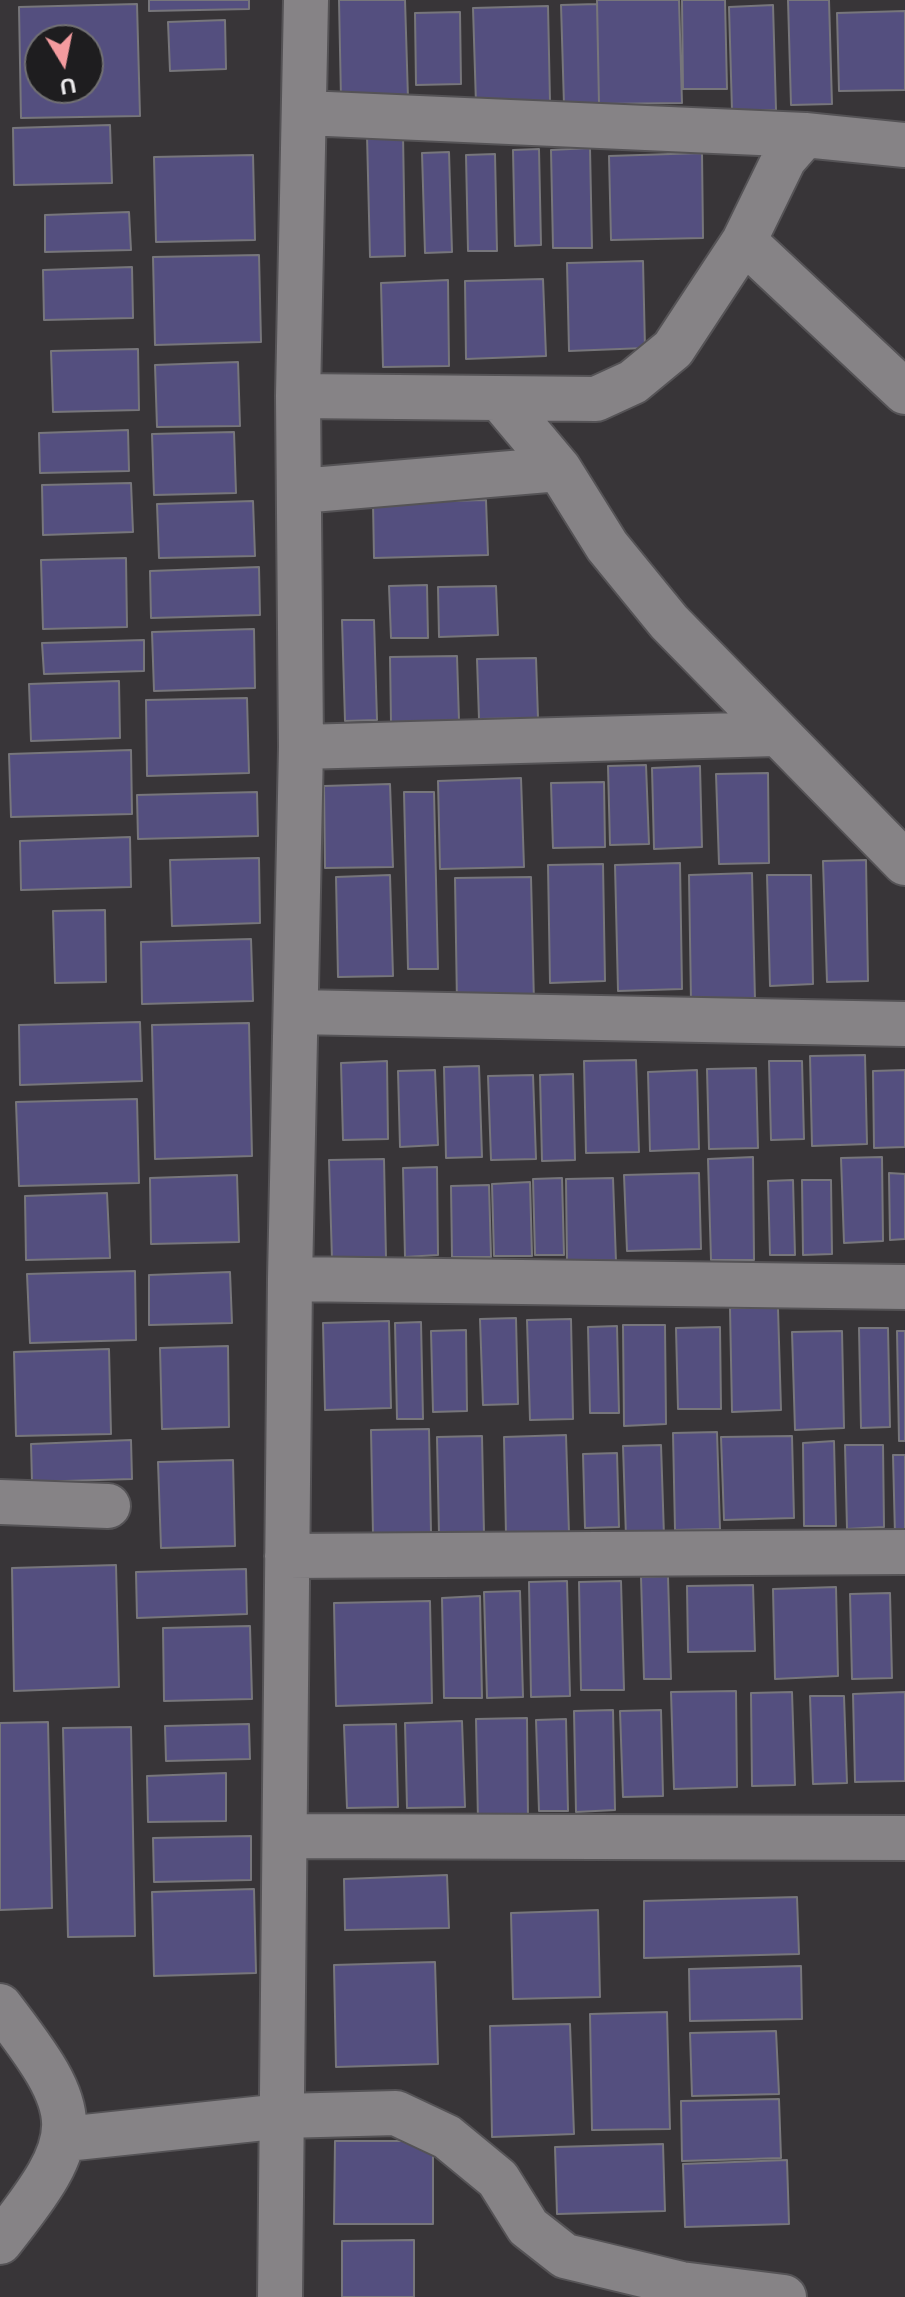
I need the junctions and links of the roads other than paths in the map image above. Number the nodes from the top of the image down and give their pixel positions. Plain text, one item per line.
1 (306, 0) edge
2 (305, 113) junction
3 (805, 135) junction
4 (905, 145) edge
5 (744, 241) junction
6 (905, 392) edge
7 (298, 396) junction
8 (501, 400) junction
9 (559, 469) junction
10 (300, 491) junction
11 (776, 734) junction
12 (301, 747) junction
13 (905, 863) edge
14 (296, 1012) junction
15 (905, 1024) edge
16 (290, 1279) junction
17 (905, 1287) edge
18 (0, 1502) edge
19 (108, 1506) dead end
20 (905, 1552) edge
21 (287, 1556) junction
22 (285, 1836) junction
23 (905, 1838) edge
24 (0, 2006) edge
25 (283, 2116) junction
26 (66, 2139) junction
27 (0, 2242) edge
28 (280, 2297) edge
29 (784, 2297) edge

1 - 2 street
2 - 3 street
2 - 7 street
3 - 4 street
3 - 5 street
5 - 6 street
5 - 8 street
7 - 8 street
7 - 10 street
8 - 9 street
9 - 10 street
9 - 11 street
10 - 12 street
11 - 12 street
11 - 13 street
12 - 14 street
14 - 15 street
14 - 16 street
16 - 17 street
16 - 21 street
18 - 19 street
20 - 21 street
21 - 22 street
22 - 23 street
22 - 25 street
24 - 26 street
25 - 26 street
25 - 28 street
25 - 29 street
26 - 27 street

